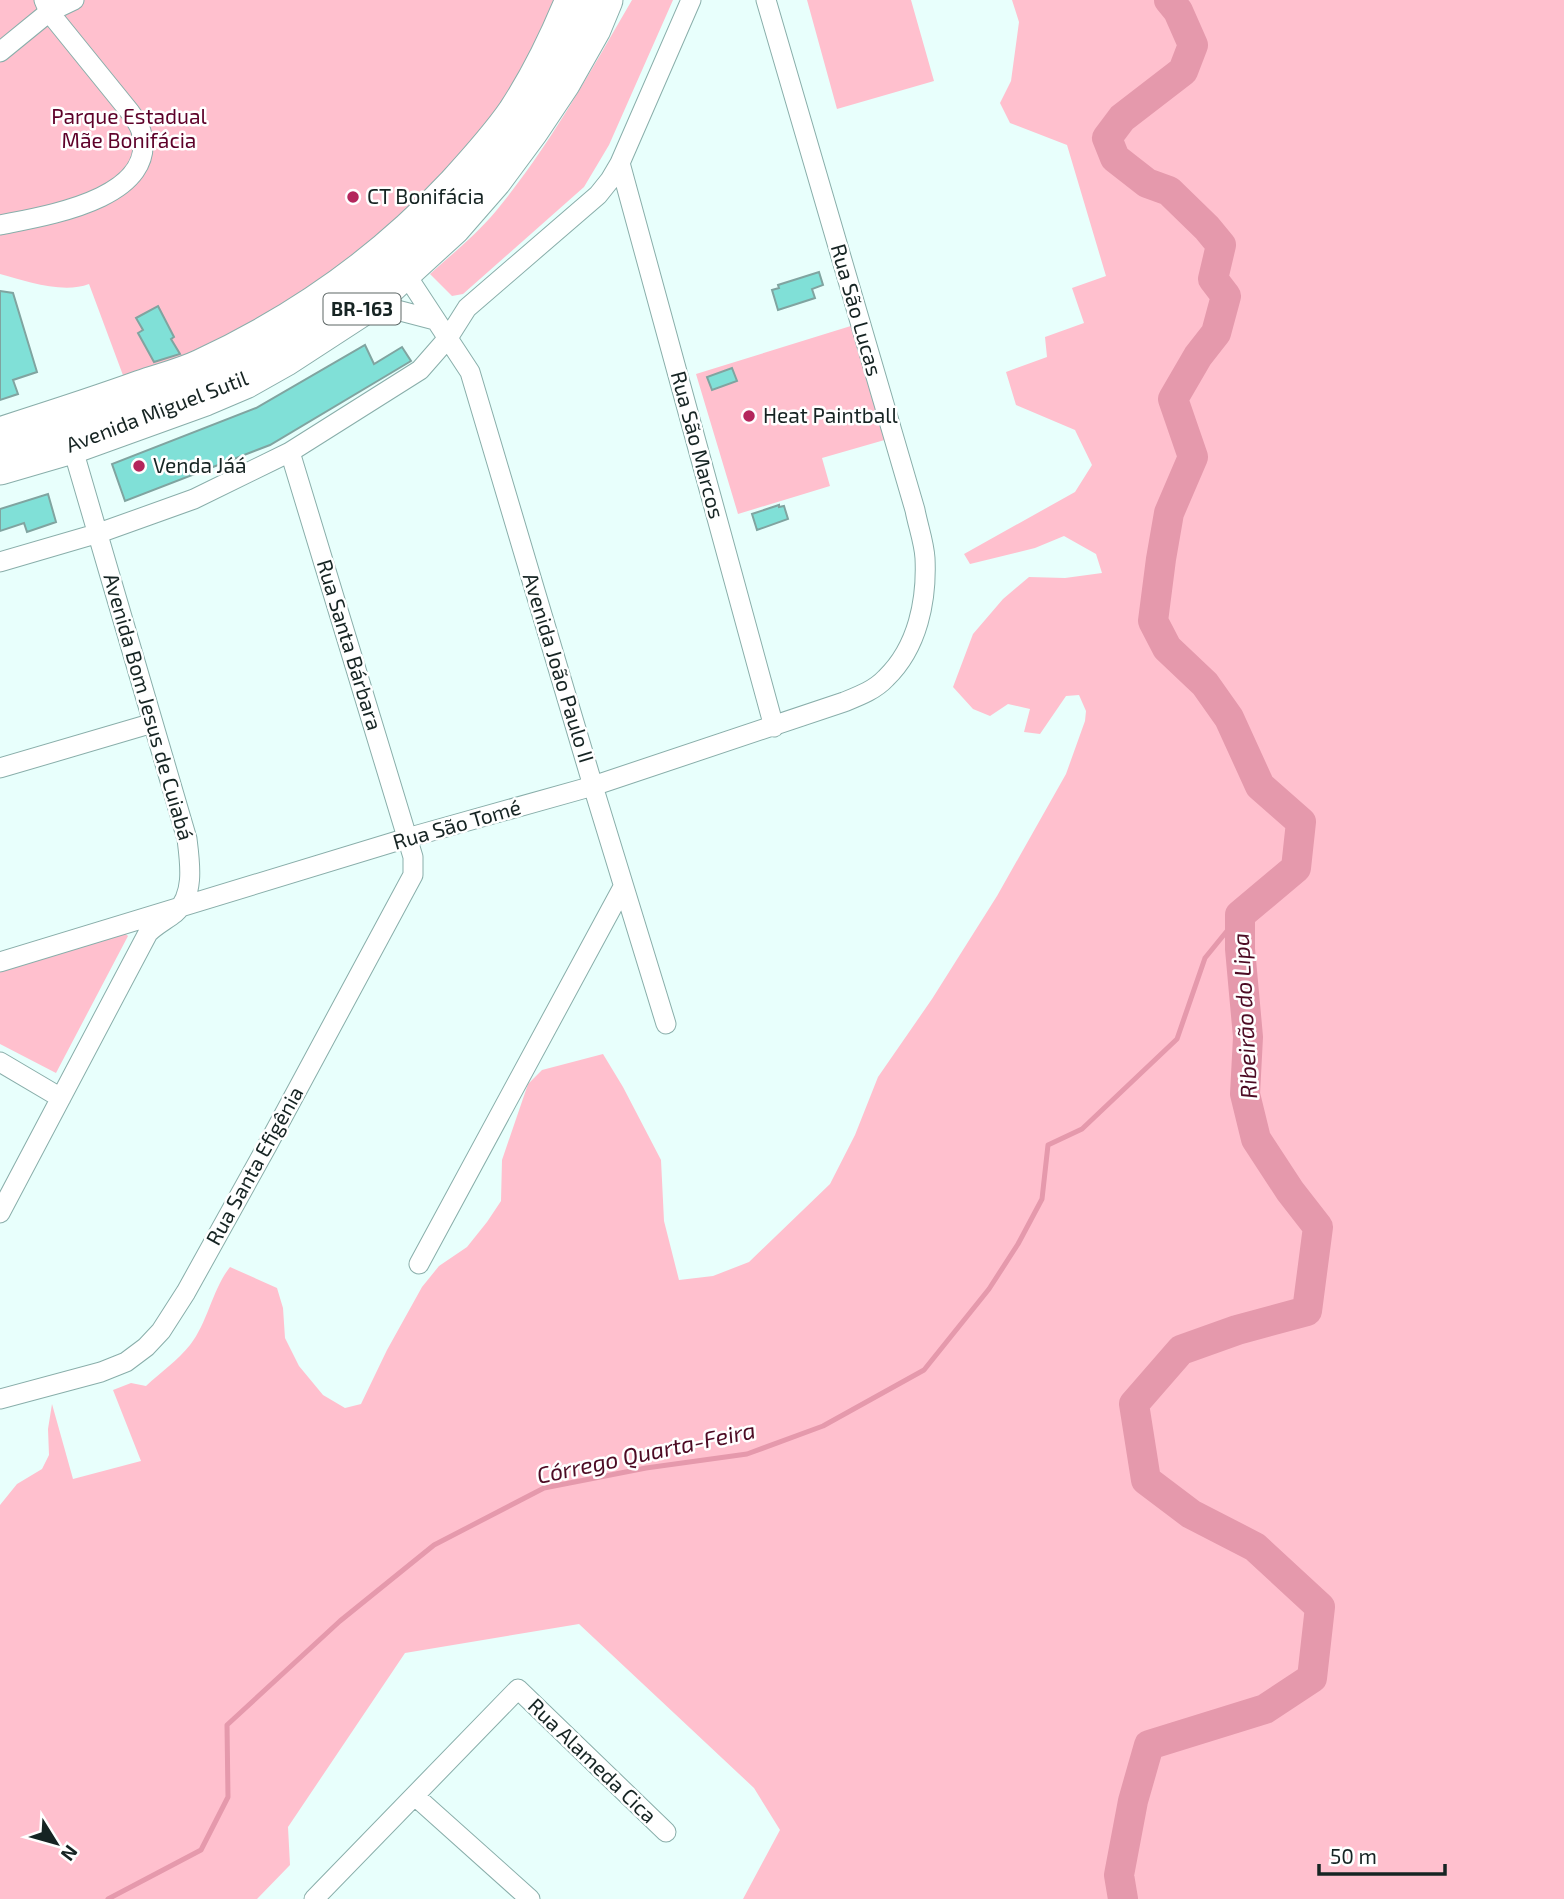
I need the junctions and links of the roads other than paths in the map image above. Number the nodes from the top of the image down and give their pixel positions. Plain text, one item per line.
1 (74, 0) edge
2 (573, 0) edge
3 (605, 0) edge
4 (691, 0) edge
5 (766, 0) edge
6 (46, 6) edge
7 (0, 52) edge
8 (620, 163) junction
9 (0, 225) edge
10 (405, 273) junction
11 (370, 303) junction
12 (435, 320) junction
13 (448, 338) junction
14 (0, 435) edge
15 (72, 446) junction
16 (290, 452) junction
17 (0, 467) edge
18 (99, 533) junction
19 (0, 562) edge
20 (900, 660) joint
21 (153, 723) junction
22 (774, 727) junction
23 (0, 768) edge
24 (593, 786) junction
25 (407, 838) junction
26 (624, 887) junction
27 (181, 906) junction
28 (0, 962) edge
29 (666, 1024) dead end
30 (0, 1062) edge
31 (61, 1098) junction
32 (0, 1213) edge
33 (419, 1264) dead end
34 (0, 1399) edge
35 (415, 1796) junction
36 (666, 1832) dead end
37 (314, 1899) edge
38 (530, 1899) edge

1 - 6 street
2 - 14 highway, Avenida Miguel Sutil / BR-163
3 - 10 highway, Avenida Miguel Sutil / BR-163
4 - 8 street
5 - 20 street, Rua São Lucas
6 - 7 street
6 - 9 street
8 - 13 street
8 - 22 street, Rua São Marcos
10 - 11 highway, Avenida Miguel Sutil / BR-163
10 - 12 street, Avenida João Paulo II
11 - 12 street
11 - 15 highway, Avenida Miguel Sutil / BR-163
12 - 13 street, Avenida João Paulo II
13 - 16 street
13 - 24 street, Avenida João Paulo II
15 - 17 highway, Avenida Miguel Sutil / BR-163
15 - 18 street, Avenida Bom Jesus de Cuiabá
16 - 18 street
16 - 25 street, Rua Santa Bárbara
18 - 19 street
18 - 21 street, Avenida Bom Jesus de Cuiabá
20 - 22 street, Rua São Tomé
21 - 23 street
21 - 27 street, Avenida Bom Jesus de Cuiabá
22 - 24 street, Rua São Tomé
24 - 25 street, Rua São Tomé
24 - 26 street, Avenida João Paulo II
25 - 27 street, Rua São Tomé
25 - 34 street, Rua Santa Efigênia
26 - 29 street, Avenida João Paulo II
26 - 33 street
27 - 28 street, Rua São Tomé
27 - 31 street
30 - 31 street
31 - 32 street
35 - 36 street, Rua Alameda Cica
35 - 37 street
35 - 38 street

